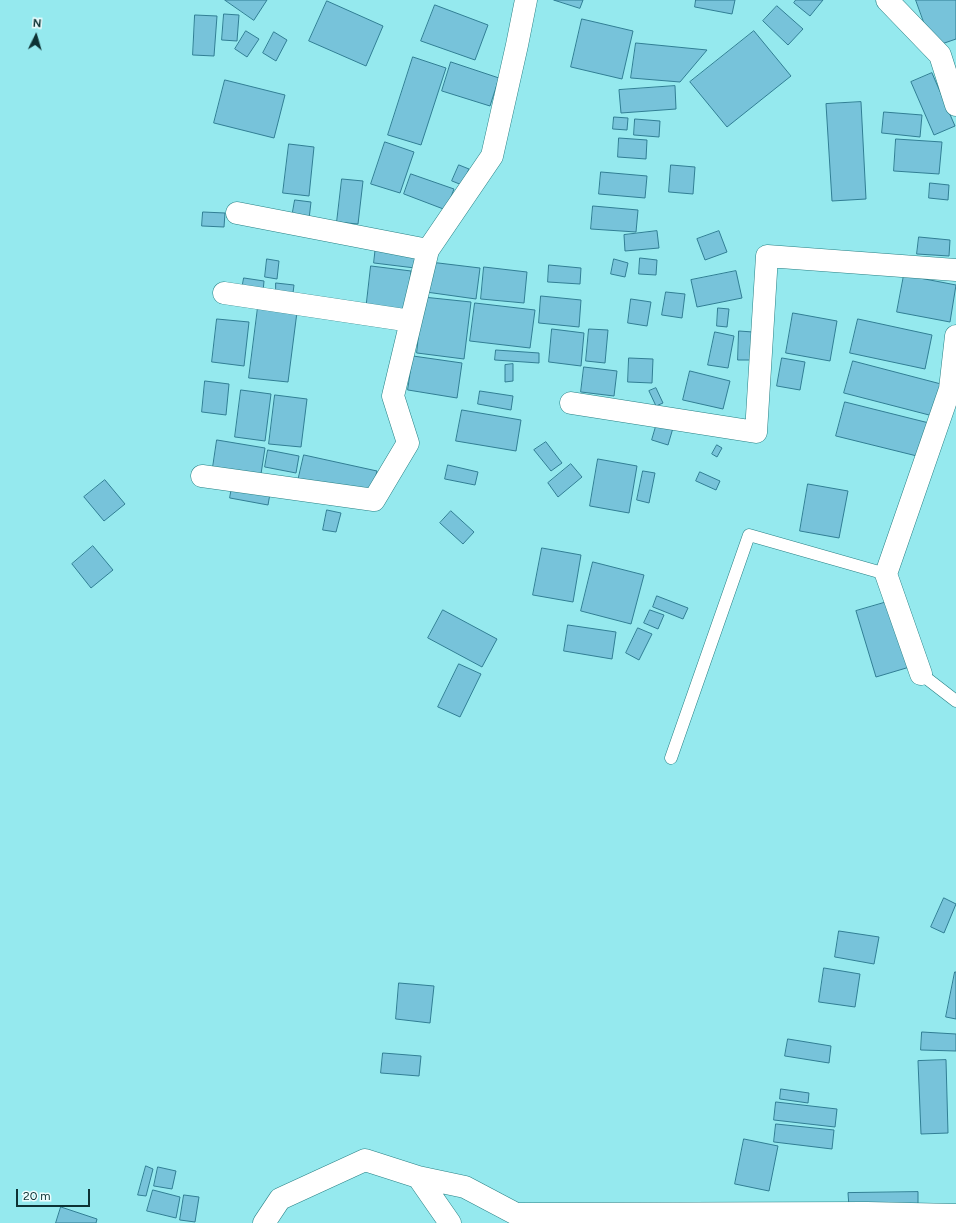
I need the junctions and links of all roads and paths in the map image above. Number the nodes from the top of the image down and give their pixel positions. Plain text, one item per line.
1 (887, 0) edge
2 (521, 2) edge
3 (956, 105) edge
4 (237, 213) dead end
5 (428, 250) junction
6 (956, 270) edge
7 (224, 293) dead end
8 (411, 321) junction
9 (956, 336) edge
10 (571, 403) dead end
11 (202, 476) dead end
12 (886, 574) junction
13 (920, 674) joint
14 (956, 701) edge
15 (671, 758) dead end
16 (418, 1177) junction
17 (956, 1216) edge
18 (264, 1223) edge
19 (450, 1223) edge

1 - 3 street
2 - 5 street
4 - 5 street
5 - 8 street
6 - 10 street
7 - 8 street
8 - 11 street
9 - 12 street
12 - 13 street
12 - 15 lane
13 - 14 lane
16 - 17 street
16 - 18 street
16 - 19 street

